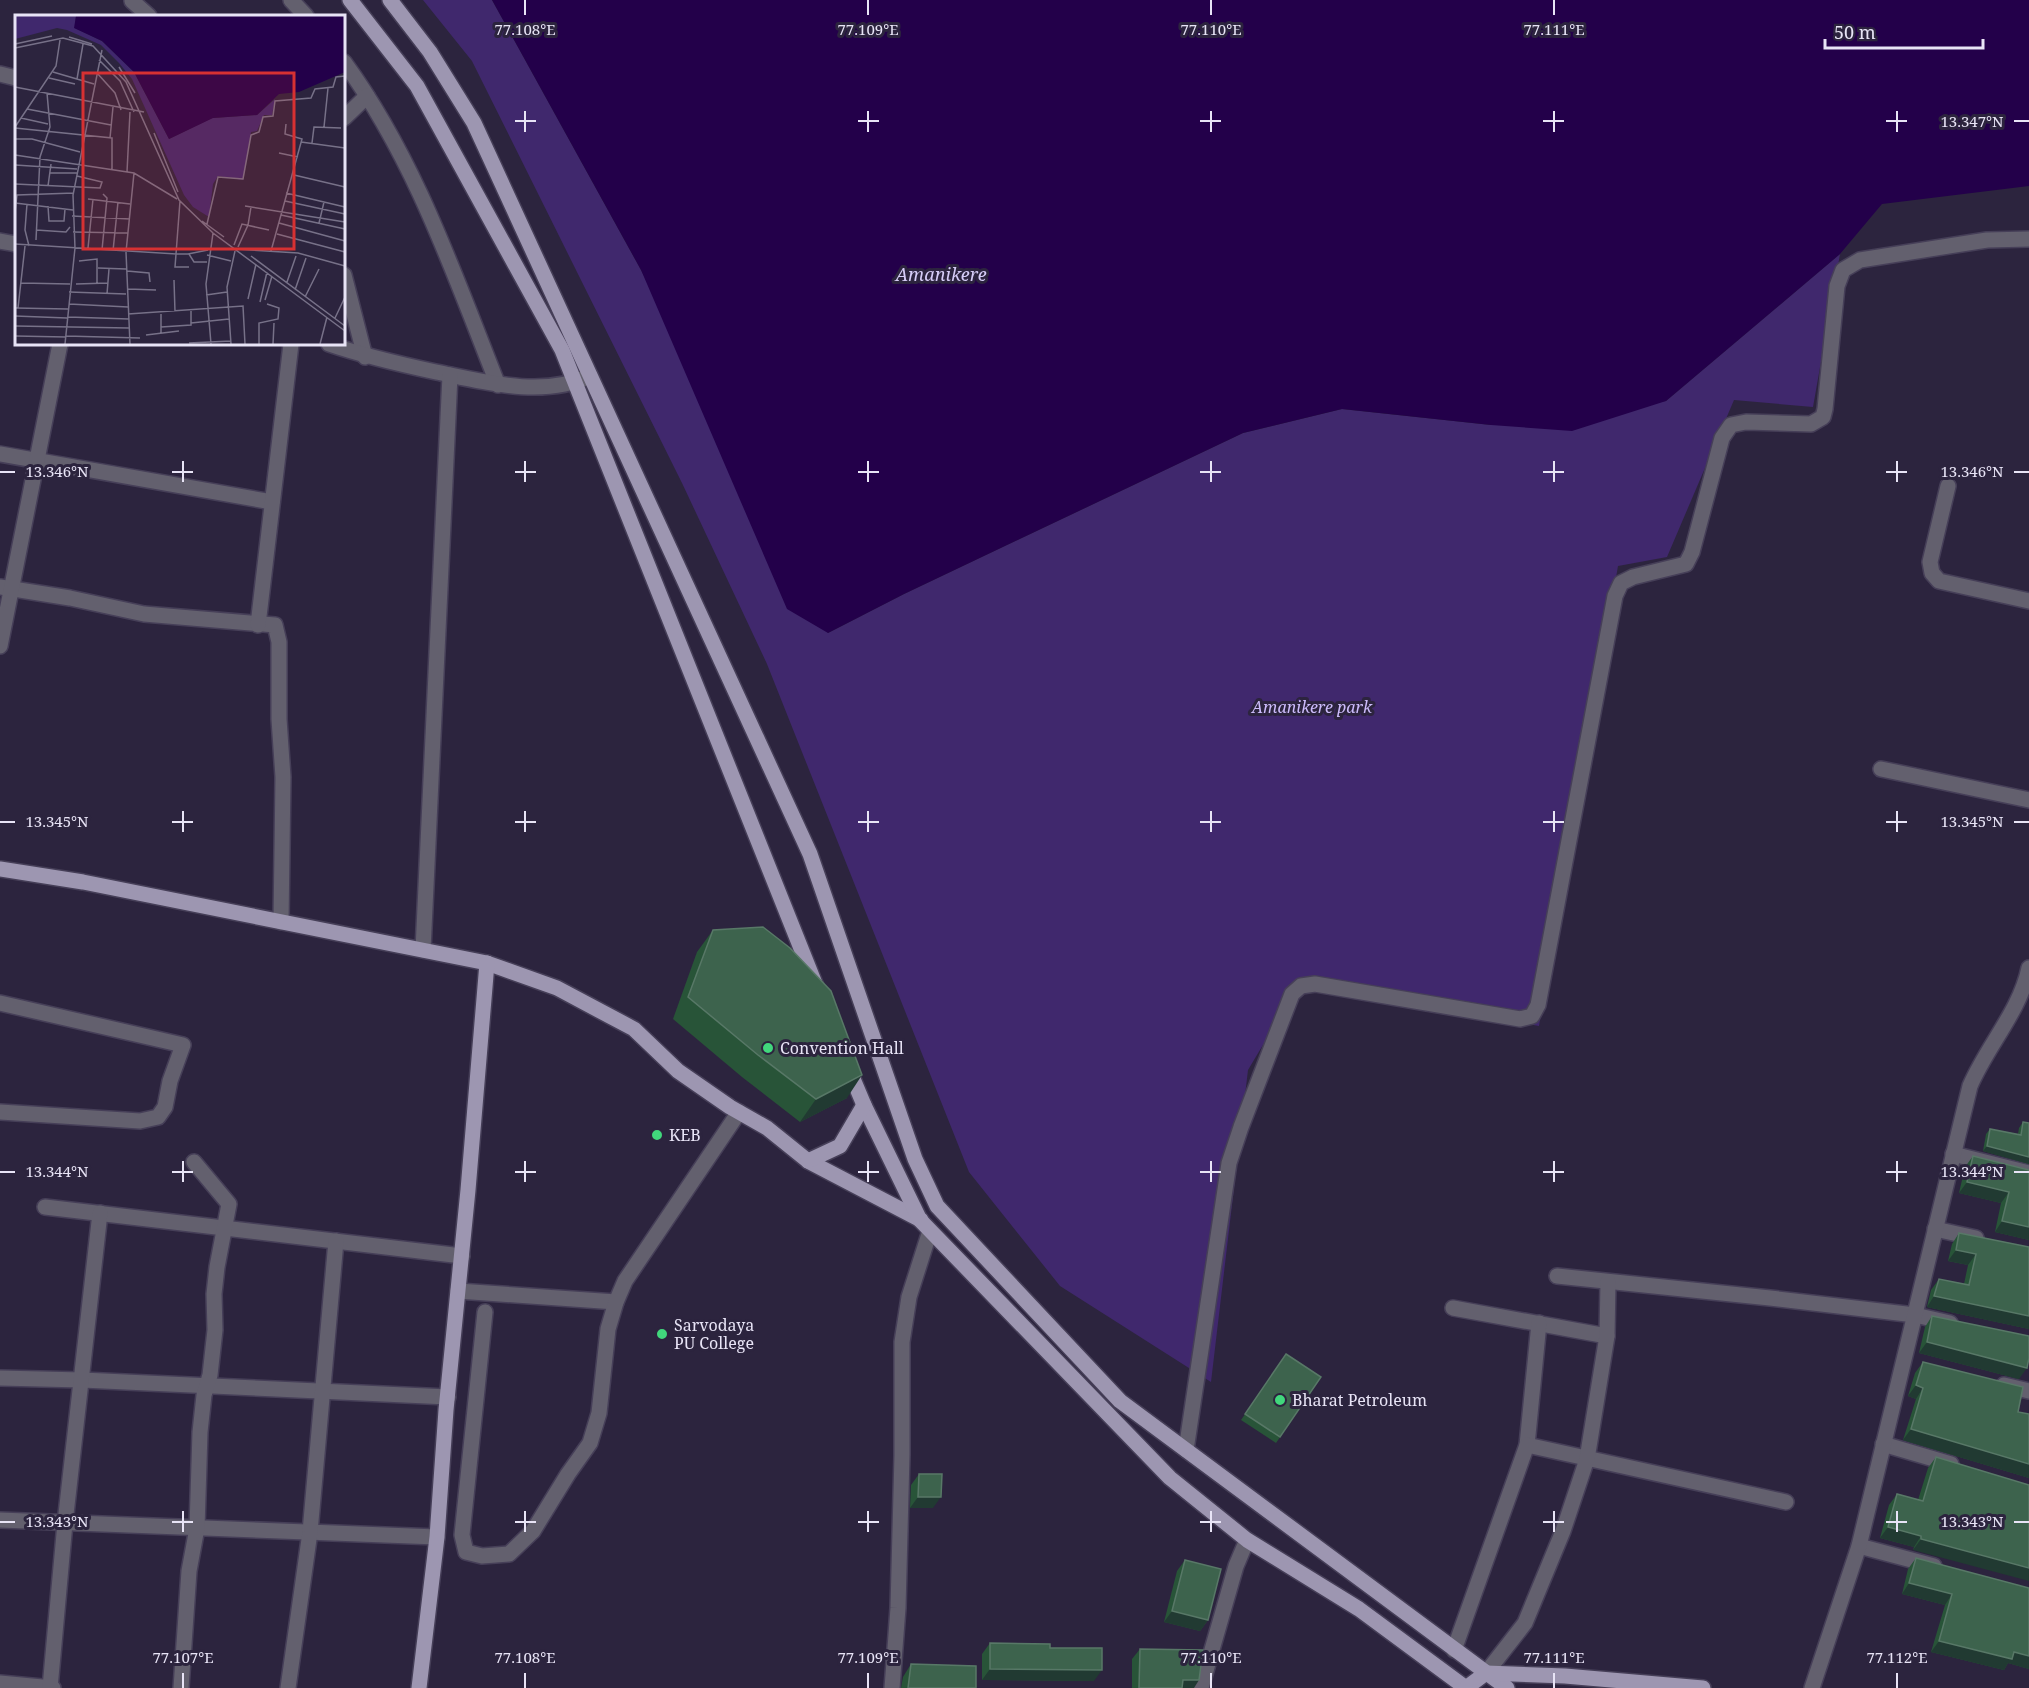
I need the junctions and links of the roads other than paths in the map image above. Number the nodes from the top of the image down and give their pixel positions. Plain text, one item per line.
1 (291, 0) edge
2 (350, 0) edge
3 (390, 0) edge
4 (132, 1) edge
5 (148, 15) edge
6 (305, 15) edge
7 (345, 63) edge
8 (0, 74) edge
9 (15, 78) edge
10 (367, 96) junction
11 (345, 117) edge
12 (2029, 239) edge
13 (0, 241) edge
14 (15, 243) edge
15 (345, 279) edge
16 (60, 345) edge
17 (291, 345) edge
18 (332, 345) edge
19 (365, 357) junction
20 (450, 375) junction
21 (590, 376) junction
22 (575, 383) junction
23 (498, 385) junction
24 (0, 454) edge
25 (36, 461) junction
26 (1948, 486) dead end
27 (272, 502) junction
28 (6, 588) edge
29 (2029, 601) edge
30 (258, 624) junction
31 (0, 646) edge
32 (1881, 770) dead end
33 (2029, 800) edge
34 (0, 869) edge
35 (281, 922) junction
36 (423, 950) junction
37 (487, 963) junction
38 (2028, 974) edge
39 (820, 996) edge
40 (0, 1003) edge
41 (842, 1051) edge
42 (864, 1105) junction
43 (0, 1112) edge
44 (739, 1112) junction
45 (1953, 1154) junction
46 (808, 1161) junction
47 (194, 1162) dead end
48 (2029, 1173) edge
49 (45, 1207) dead end
50 (100, 1213) junction
51 (949, 1218) junction
52 (925, 1226) junction
53 (224, 1228) junction
54 (1935, 1229) junction
55 (1987, 1240) edge
56 (336, 1241) junction
57 (462, 1256) junction
58 (1557, 1276) dead end
59 (1608, 1282) junction
60 (458, 1292) junction
61 (615, 1302) junction
62 (1453, 1308) dead end
63 (485, 1312) dead end
64 (1916, 1315) junction
65 (1539, 1323) junction
66 (1962, 1325) edge
67 (1606, 1336) junction
68 (0, 1378) edge
69 (82, 1380) junction
70 (1993, 1382) edge
71 (207, 1385) junction
72 (2028, 1386) edge
73 (323, 1391) junction
74 (448, 1397) junction
75 (1882, 1444) junction
76 (1527, 1445) junction
77 (1186, 1450) junction
78 (1587, 1460) junction
79 (1961, 1467) edge
80 (1786, 1502) dead end
81 (0, 1521) edge
82 (65, 1523) junction
83 (197, 1528) junction
84 (310, 1532) junction
85 (436, 1537) junction
86 (1247, 1540) junction
87 (1858, 1546) junction
88 (1949, 1570) edge
89 (1454, 1650) junction
90 (1486, 1673) junction
91 (0, 1683) edge
92 (52, 1688) edge
93 (181, 1688) edge
94 (288, 1688) edge
95 (420, 1688) edge
96 (892, 1688) edge
97 (1201, 1688) edge
98 (1466, 1688) edge
99 (1507, 1688) edge
100 (1703, 1688) edge
101 (1812, 1688) edge

1 - 6 street
2 - 22 main road
3 - 21 main road
4 - 5 street
7 - 10 street
8 - 9 street
10 - 11 street
10 - 23 street
12 - 77 street
13 - 14 street
15 - 19 street
16 - 25 street
17 - 27 street
18 - 19 street
19 - 20 street
20 - 23 street
20 - 36 street
21 - 22 street
21 - 51 main road
22 - 23 street
22 - 39 main road
24 - 25 street
25 - 27 street
25 - 28 street
26 - 29 street
27 - 30 street
28 - 30 street
28 - 31 street
30 - 35 street
32 - 33 street
34 - 35 main road
35 - 36 main road
36 - 37 main road
37 - 44 main road
37 - 57 main road
38 - 45 street
40 - 43 street
41 - 42 main road
42 - 46 main road
42 - 52 main road
44 - 46 main road
44 - 61 street
45 - 48 street
45 - 54 street
46 - 52 main road
47 - 53 street
49 - 50 street
50 - 53 street
50 - 69 street
51 - 52 main road
51 - 77 main road
52 - 86 main road
52 - 96 street
53 - 56 street
53 - 71 street
54 - 55 street
54 - 64 street
56 - 57 street
56 - 73 street
57 - 60 main road
58 - 59 street
59 - 64 street
59 - 67 street
60 - 61 street
60 - 74 main road
61 - 63 street
62 - 65 street
64 - 66 street
64 - 75 street
65 - 67 street
65 - 76 street
67 - 78 street
68 - 69 street
69 - 71 street
69 - 82 street
70 - 72 street
71 - 73 street
71 - 83 street
73 - 74 street
73 - 84 street
74 - 85 main road
75 - 79 street
75 - 87 street
76 - 78 street
76 - 89 street
77 - 89 main road
78 - 80 street
78 - 90 street
81 - 82 street
82 - 83 street
82 - 92 street
83 - 84 street
83 - 93 street
84 - 85 street
84 - 94 street
85 - 95 main road
86 - 97 street
86 - 98 main road
87 - 88 street
87 - 101 street
89 - 90 main road
90 - 98 main road
90 - 99 main road
90 - 100 main road
91 - 92 street

